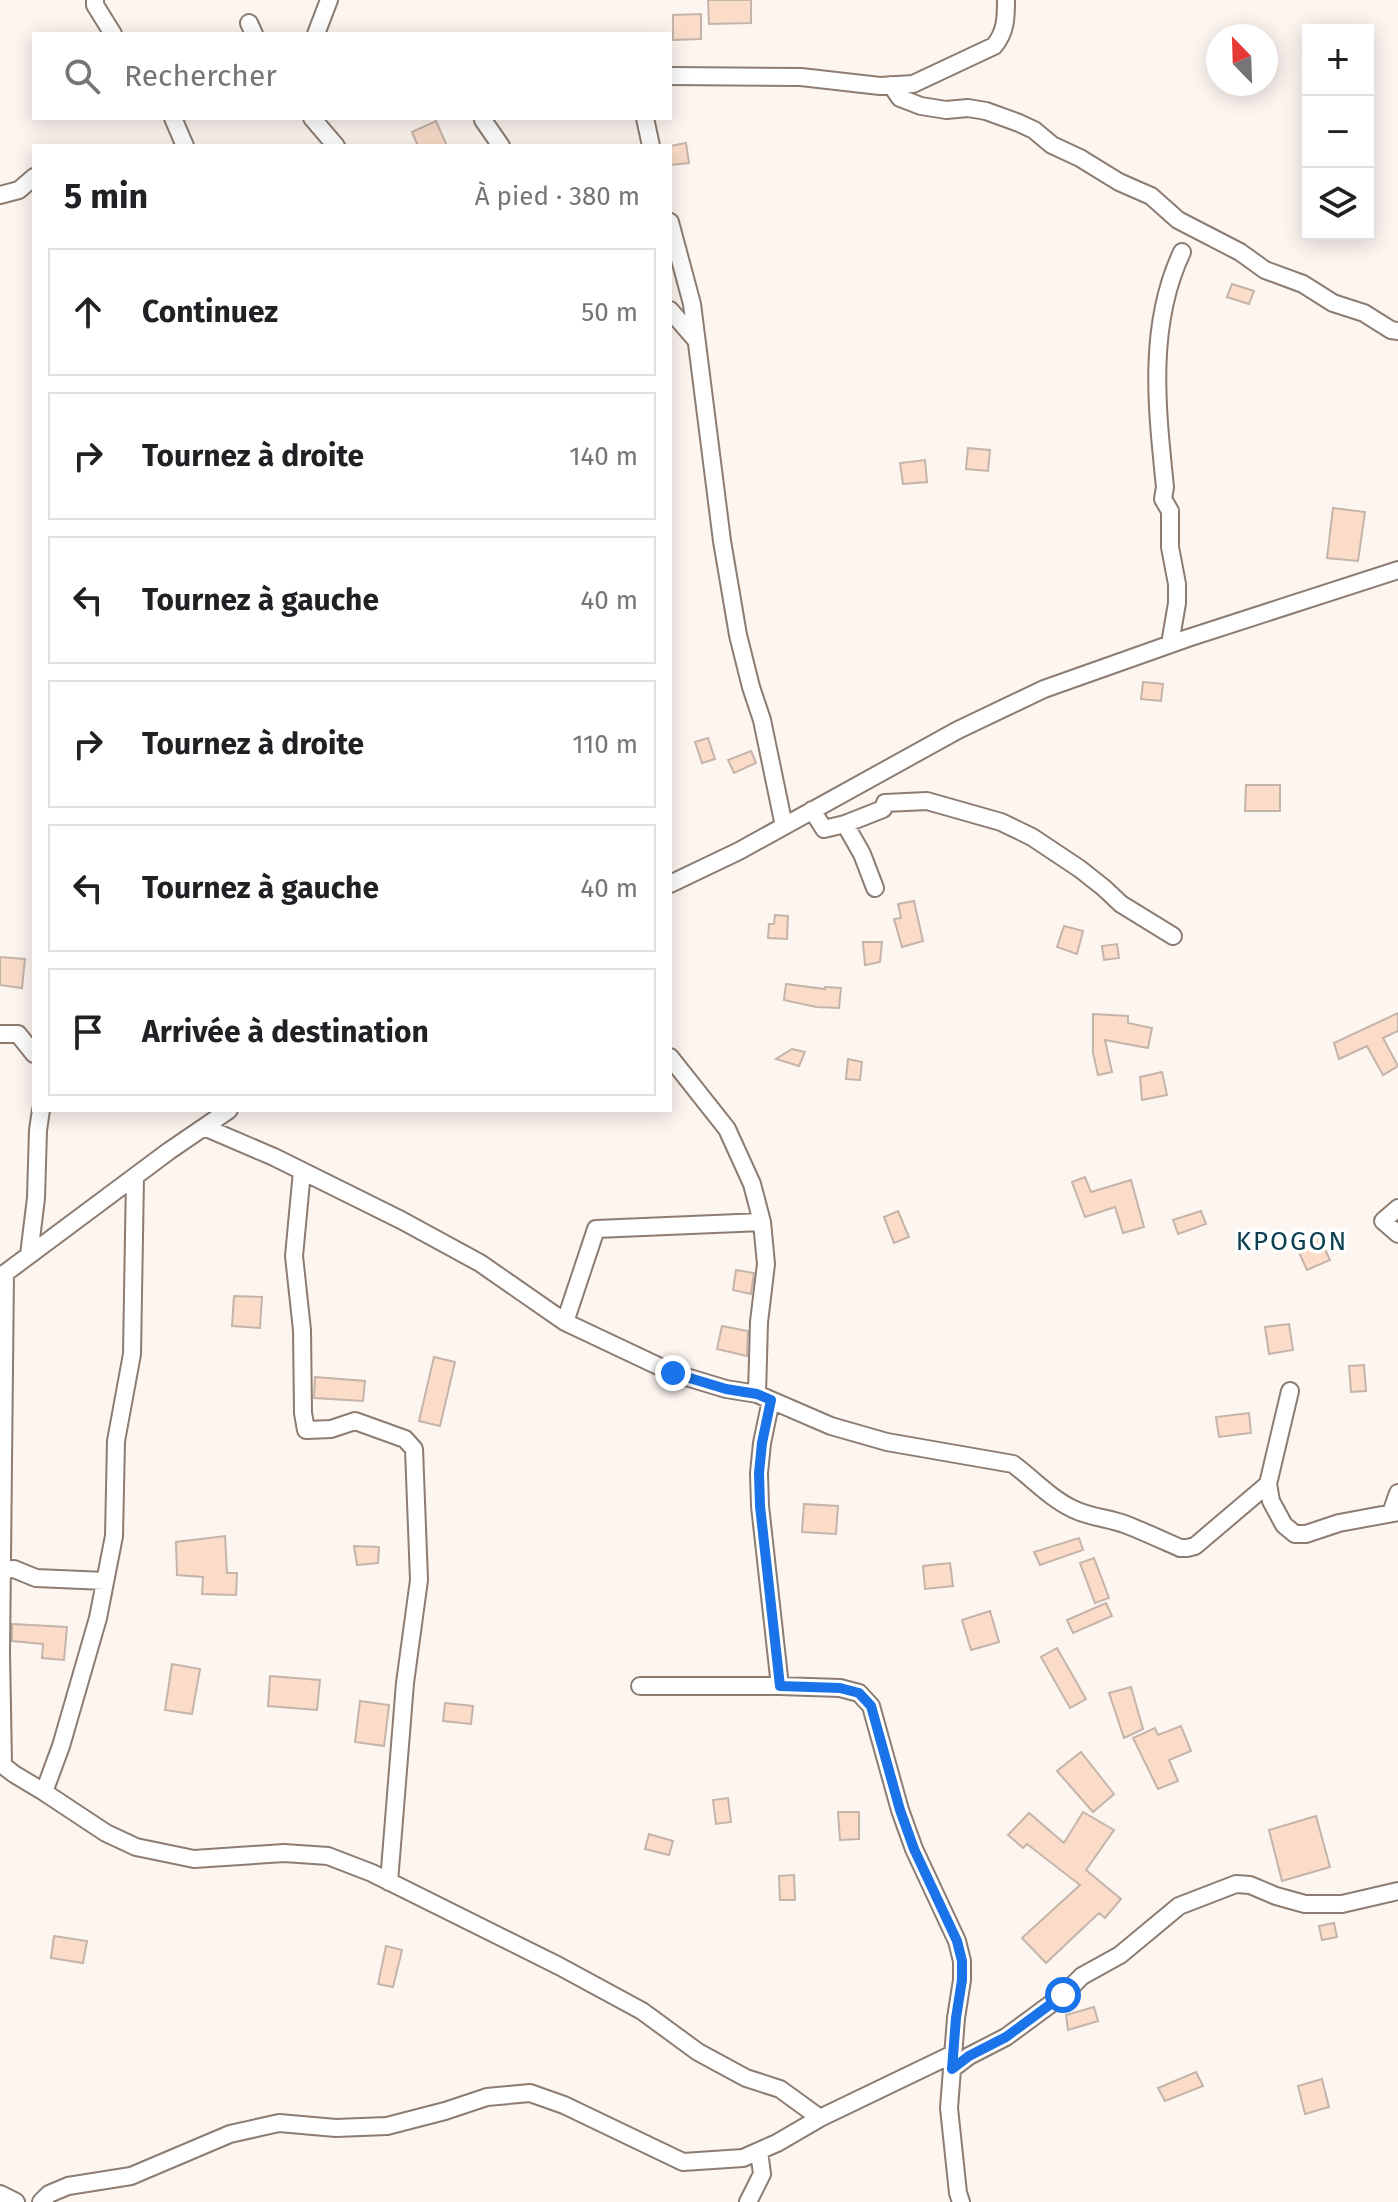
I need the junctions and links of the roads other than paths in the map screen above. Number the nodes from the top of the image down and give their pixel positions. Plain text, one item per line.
1 (95, 0) edge
2 (329, 0) edge
3 (1006, 0) edge
4 (112, 32) edge
5 (317, 32) edge
6 (672, 76) edge
7 (891, 85) junction
8 (174, 120) edge
9 (314, 120) edge
10 (483, 120) dead end
11 (645, 120) edge
12 (184, 144) edge
13 (334, 144) edge
14 (500, 144) edge
15 (651, 144) edge
16 (32, 179) edge
17 (0, 195) edge
18 (672, 229) edge
19 (1182, 252) dead end
20 (672, 312) edge
21 (1398, 331) edge
22 (697, 341) junction
23 (1398, 570) edge
24 (1170, 644) junction
25 (812, 810) junction
26 (845, 824) junction
27 (784, 826) junction
28 (672, 883) edge
29 (875, 888) dead end
30 (1173, 936) dead end
31 (0, 1034) edge
32 (32, 1052) edge
33 (672, 1059) edge
34 (41, 1112) edge
35 (226, 1112) edge
36 (204, 1127) junction
37 (302, 1171) junction
38 (135, 1177) junction
39 (1398, 1208) edge
40 (762, 1222) junction
41 (1398, 1234) edge
42 (29, 1255) junction
43 (3, 1275) edge
44 (565, 1322) junction
45 (1290, 1391) dead end
46 (764, 1397) junction
47 (1268, 1484) junction
48 (1398, 1493) edge
49 (1395, 1513) edge
50 (3, 1570) junction
51 (105, 1581) junction
52 (0, 1653) edge
53 (640, 1686) dead end
54 (780, 1686) junction
55 (1, 1764) edge
56 (44, 1792) junction
57 (389, 1882) junction
58 (1398, 1891) edge
59 (952, 2062) junction
60 (820, 2118) junction
61 (759, 2151) junction
62 (0, 2194) edge
63 (16, 2202) edge
64 (41, 2202) edge
65 (748, 2202) edge
66 (961, 2202) edge

1 - 4 street
2 - 5 street
3 - 7 street
6 - 7 street
7 - 21 street
8 - 12 street
9 - 13 street
10 - 14 street
11 - 15 street
16 - 17 street
18 - 22 street
19 - 24 street
20 - 22 street
22 - 27 street
23 - 24 street
24 - 25 street
25 - 26 street
25 - 27 street
26 - 29 street
26 - 30 street
27 - 28 street
31 - 32 street
33 - 40 street
34 - 42 street
35 - 36 street
36 - 37 street
36 - 38 street
37 - 44 street
37 - 57 street
38 - 42 street
38 - 51 street
39 - 41 street
40 - 44 street
40 - 46 street
42 - 43 street
43 - 50 street
44 - 46 street
45 - 47 street
46 - 47 street
46 - 54 street
47 - 49 street
48 - 49 street
50 - 51 street
50 - 52 street
51 - 56 street
52 - 55 street
53 - 54 street
54 - 59 street
55 - 56 street
56 - 57 street
57 - 60 street
58 - 59 street
59 - 60 street
59 - 66 street
60 - 61 street
61 - 64 street
61 - 65 street
62 - 63 street

